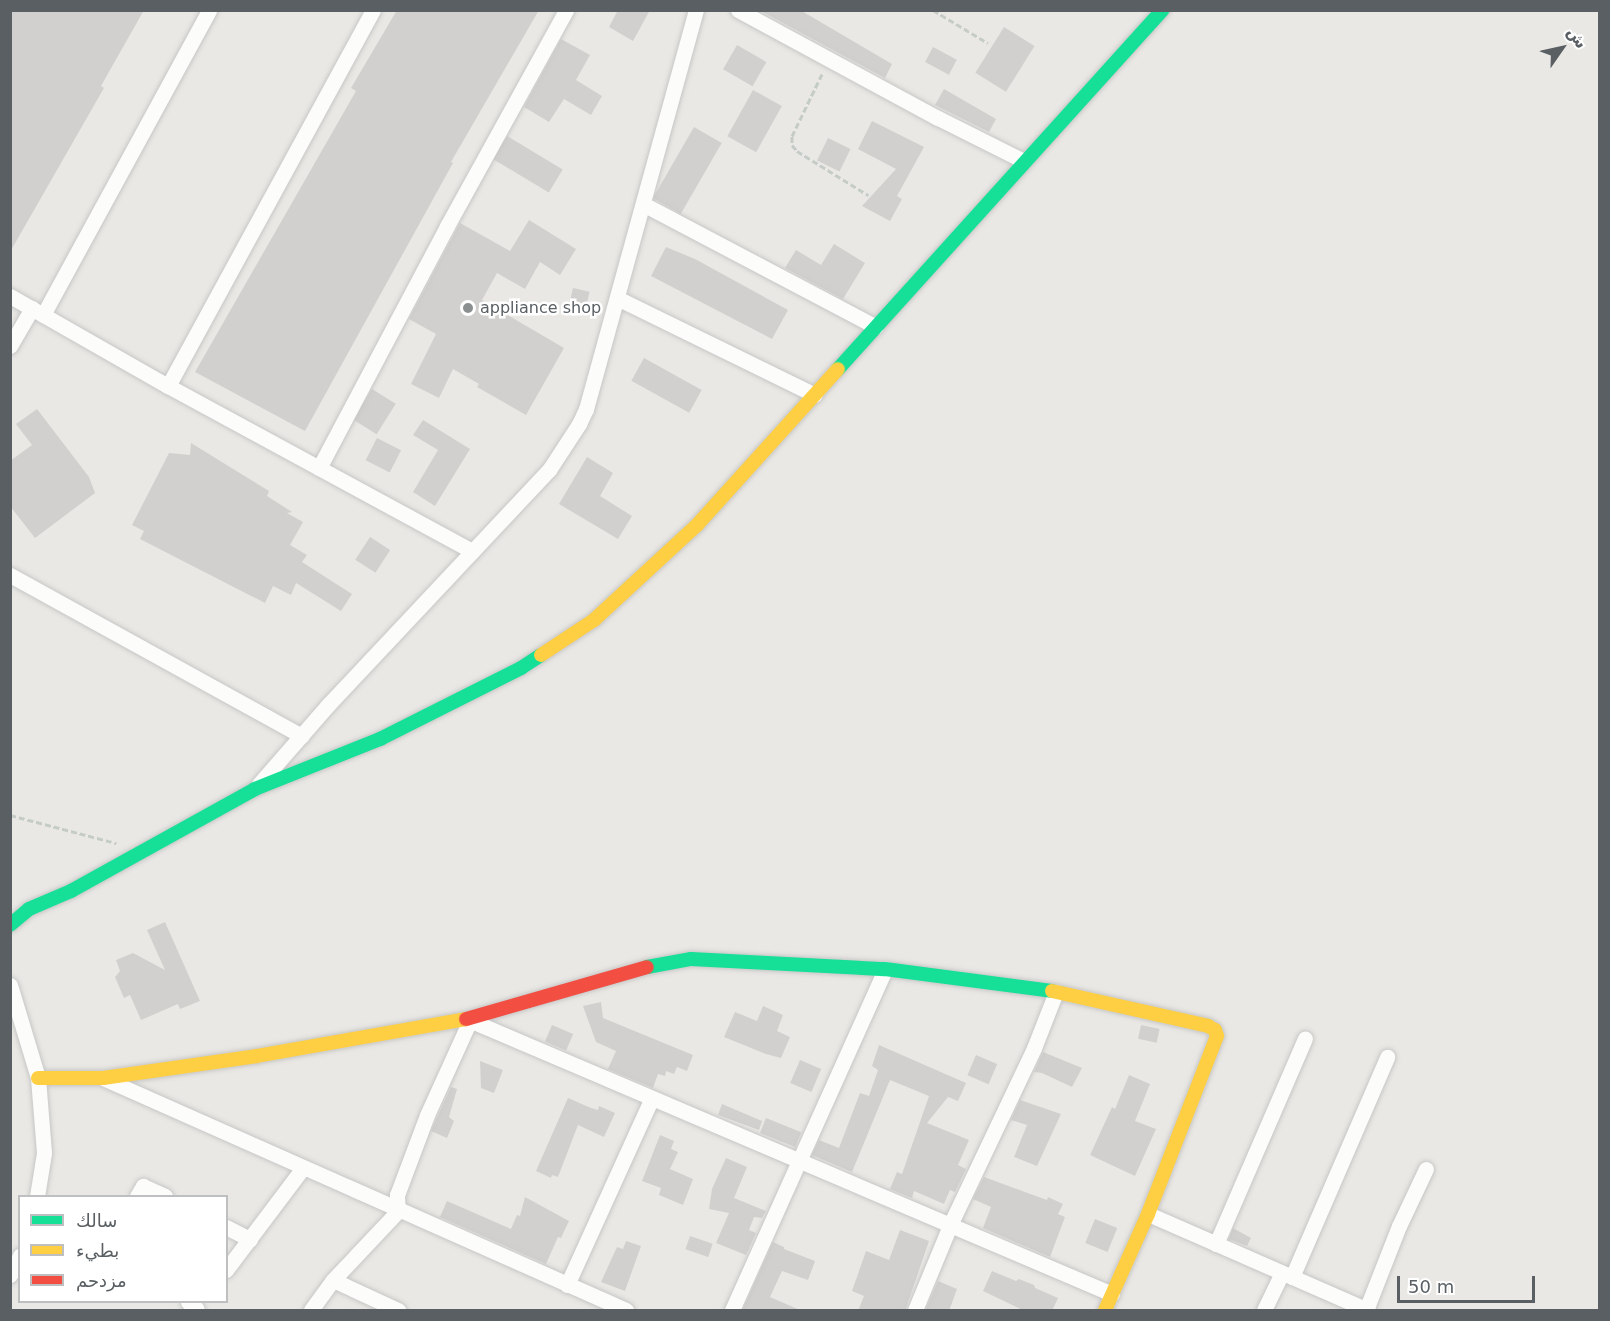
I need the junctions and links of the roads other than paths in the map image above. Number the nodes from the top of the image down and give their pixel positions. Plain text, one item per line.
1 (209, 10) edge
2 (373, 10) edge
3 (566, 10) edge
4 (696, 10) edge
5 (738, 10) edge
6 (1162, 10) edge
7 (1024, 161) junction
8 (643, 204) junction
9 (10, 296) edge
10 (617, 298) junction
11 (37, 311) junction
12 (876, 327) junction
13 (10, 346) edge
14 (168, 386) junction
15 (815, 394) junction
16 (320, 468) junction
17 (472, 551) junction
18 (10, 576) edge
19 (302, 736) junction
20 (255, 789) junction
21 (10, 926) edge
22 (885, 969) junction
23 (10, 985) edge
24 (1056, 993) junction
25 (469, 1019) junction
26 (1305, 1038) dead end
27 (1387, 1057) dead end
28 (38, 1078) junction
29 (103, 1078) junction
30 (652, 1098) junction
31 (799, 1160) junction
32 (303, 1168) junction
33 (1426, 1169) dead end
34 (38, 1195) edge
35 (138, 1195) edge
36 (161, 1195) edge
37 (398, 1211) junction
38 (1148, 1214) junction
39 (951, 1223) junction
40 (228, 1228) edge
41 (250, 1239) junction
42 (1216, 1244) junction
43 (18, 1258) edge
44 (228, 1267) edge
45 (10, 1275) edge
46 (1287, 1275) junction
47 (333, 1280) junction
48 (567, 1285) junction
49 (1112, 1294) junction
50 (1367, 1310) edge
51 (311, 1311) edge
52 (398, 1311) edge
53 (626, 1311) edge
54 (732, 1311) edge
55 (915, 1311) edge
56 (1105, 1311) edge
57 (1264, 1311) edge

1 - 11 street
2 - 14 street
3 - 16 street
4 - 8 street
5 - 7 street
6 - 7 street
7 - 12 street
8 - 10 street
8 - 12 street
9 - 11 street
10 - 15 street
10 - 17 street
11 - 13 street
11 - 14 street
12 - 15 street
14 - 16 street
15 - 20 street
16 - 17 street
17 - 19 street
18 - 19 street
19 - 20 street
20 - 21 street
22 - 24 street
22 - 25 street
22 - 31 street
23 - 28 street
24 - 38 street
24 - 39 street
25 - 29 street
25 - 30 street
25 - 37 street
26 - 42 street
27 - 46 street
28 - 29 street
28 - 34 street
29 - 32 street
30 - 31 street
30 - 48 street
31 - 39 street
31 - 54 street
32 - 37 street
32 - 41 street
33 - 50 street
35 - 36 street
37 - 47 street
37 - 48 street
38 - 42 street
38 - 49 street
39 - 49 street
39 - 55 street
40 - 41 street
41 - 44 street
42 - 46 street
43 - 45 street
46 - 50 street
46 - 57 street
47 - 51 street
47 - 52 street
48 - 53 street
49 - 56 street

